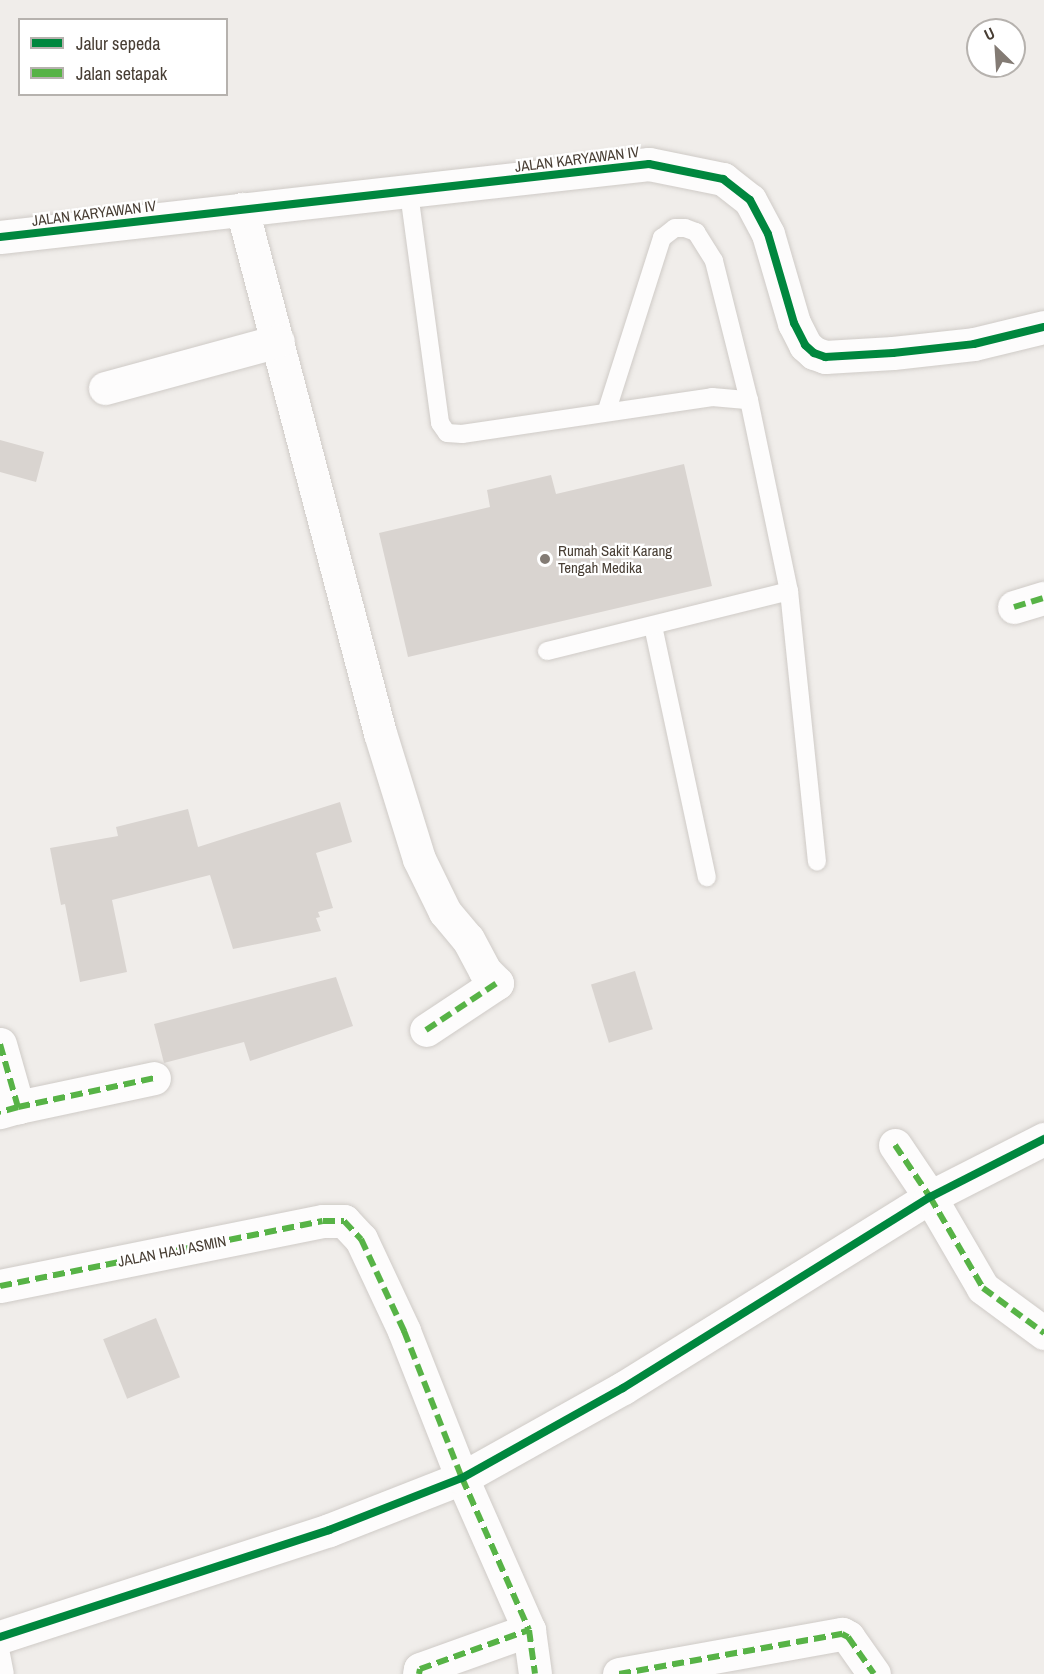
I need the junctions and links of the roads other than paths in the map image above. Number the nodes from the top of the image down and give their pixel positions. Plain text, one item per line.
1 (409, 193) junction
2 (242, 209) junction
3 (0, 237) edge
4 (1044, 327) edge
5 (278, 341) junction
6 (105, 388) dead end
7 (750, 400) junction
8 (607, 410) junction
9 (789, 591) junction
10 (653, 626) junction
11 (547, 651) dead end
12 (817, 862) dead end
13 (707, 877) dead end
14 (426, 1030) dead end
15 (0, 1044) edge
16 (154, 1078) dead end
17 (9, 1110) edge
18 (1044, 1139) edge
19 (895, 1145) dead end
20 (930, 1197) junction
21 (0, 1286) edge
22 (1044, 1334) edge
23 (462, 1478) junction
24 (529, 1630) junction
25 (0, 1637) edge
26 (0, 1649) edge
27 (5, 1674) edge
28 (419, 1674) edge
29 (535, 1674) edge
30 (620, 1674) edge
31 (874, 1674) edge

1 - 2 street, JALAN KARYAWAN IV
1 - 4 street, JALAN KARYAWAN IV
1 - 8 lane
2 - 3 street, JALAN KARYAWAN IV
2 - 5 street
5 - 6 street
5 - 14 street
7 - 8 lane
7 - 8 lane
7 - 9 lane
9 - 10 lane
9 - 12 lane
10 - 11 lane
10 - 13 lane
15 - 17 street
16 - 17 street
18 - 20 street
19 - 20 street
20 - 22 street
20 - 23 street
21 - 23 street, JALAN HAJI ASMIN
23 - 24 street
23 - 25 street
24 - 28 street
24 - 29 street
26 - 27 lane
30 - 31 street

